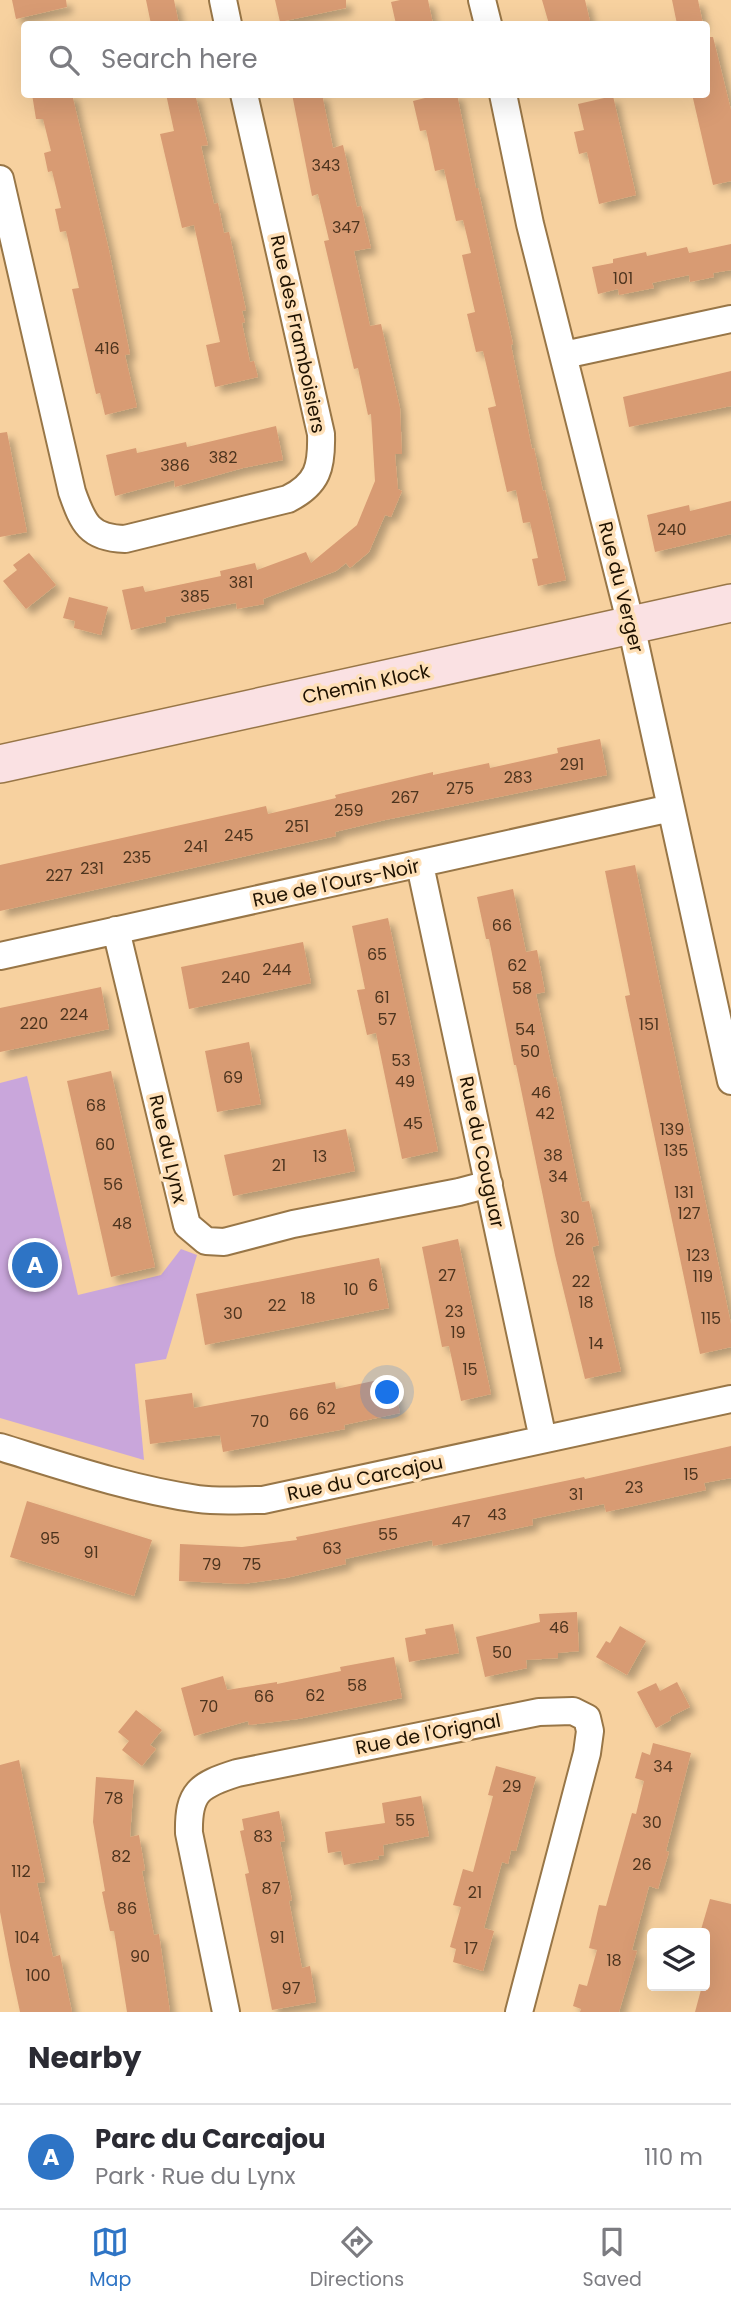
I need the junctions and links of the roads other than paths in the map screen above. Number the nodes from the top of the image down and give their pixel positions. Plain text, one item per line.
1 (223, 0) edge
2 (482, 0) edge
3 (228, 21) edge
4 (487, 21) edge
5 (245, 98) edge
6 (504, 98) edge
7 (0, 179) edge
8 (731, 319) edge
9 (564, 355) junction
10 (731, 603) edge
11 (631, 625) junction
12 (0, 764) edge
13 (671, 808) junction
14 (421, 865) junction
15 (116, 930) junction
16 (0, 956) edge
17 (731, 1081) edge
18 (489, 1184) junction
19 (731, 1399) edge
20 (543, 1439) junction
21 (0, 1447) edge
22 (226, 2012) edge
23 (519, 2012) edge

1 - 3 street
2 - 4 street
5 - 7 street, Rue des Framboisiers
6 - 9 street, Rue du Verger
8 - 9 street
9 - 11 street, Rue du Verger
10 - 11 main road, Chemin Klock
11 - 12 main road, Chemin Klock
11 - 13 street, Rue du Verger
13 - 14 street, Rue de l'Ours-Noir
13 - 17 street, Rue du Verger
14 - 15 street, Rue de l'Ours-Noir
14 - 18 street, Rue du Couguar
15 - 16 street, Rue de l'Ours-Noir
15 - 18 street, Rue du Lynx
18 - 20 street, Rue du Couguar
19 - 20 street, Rue du Carcajou
20 - 21 street, Rue du Carcajou
22 - 23 street, Rue de l'Orignal

